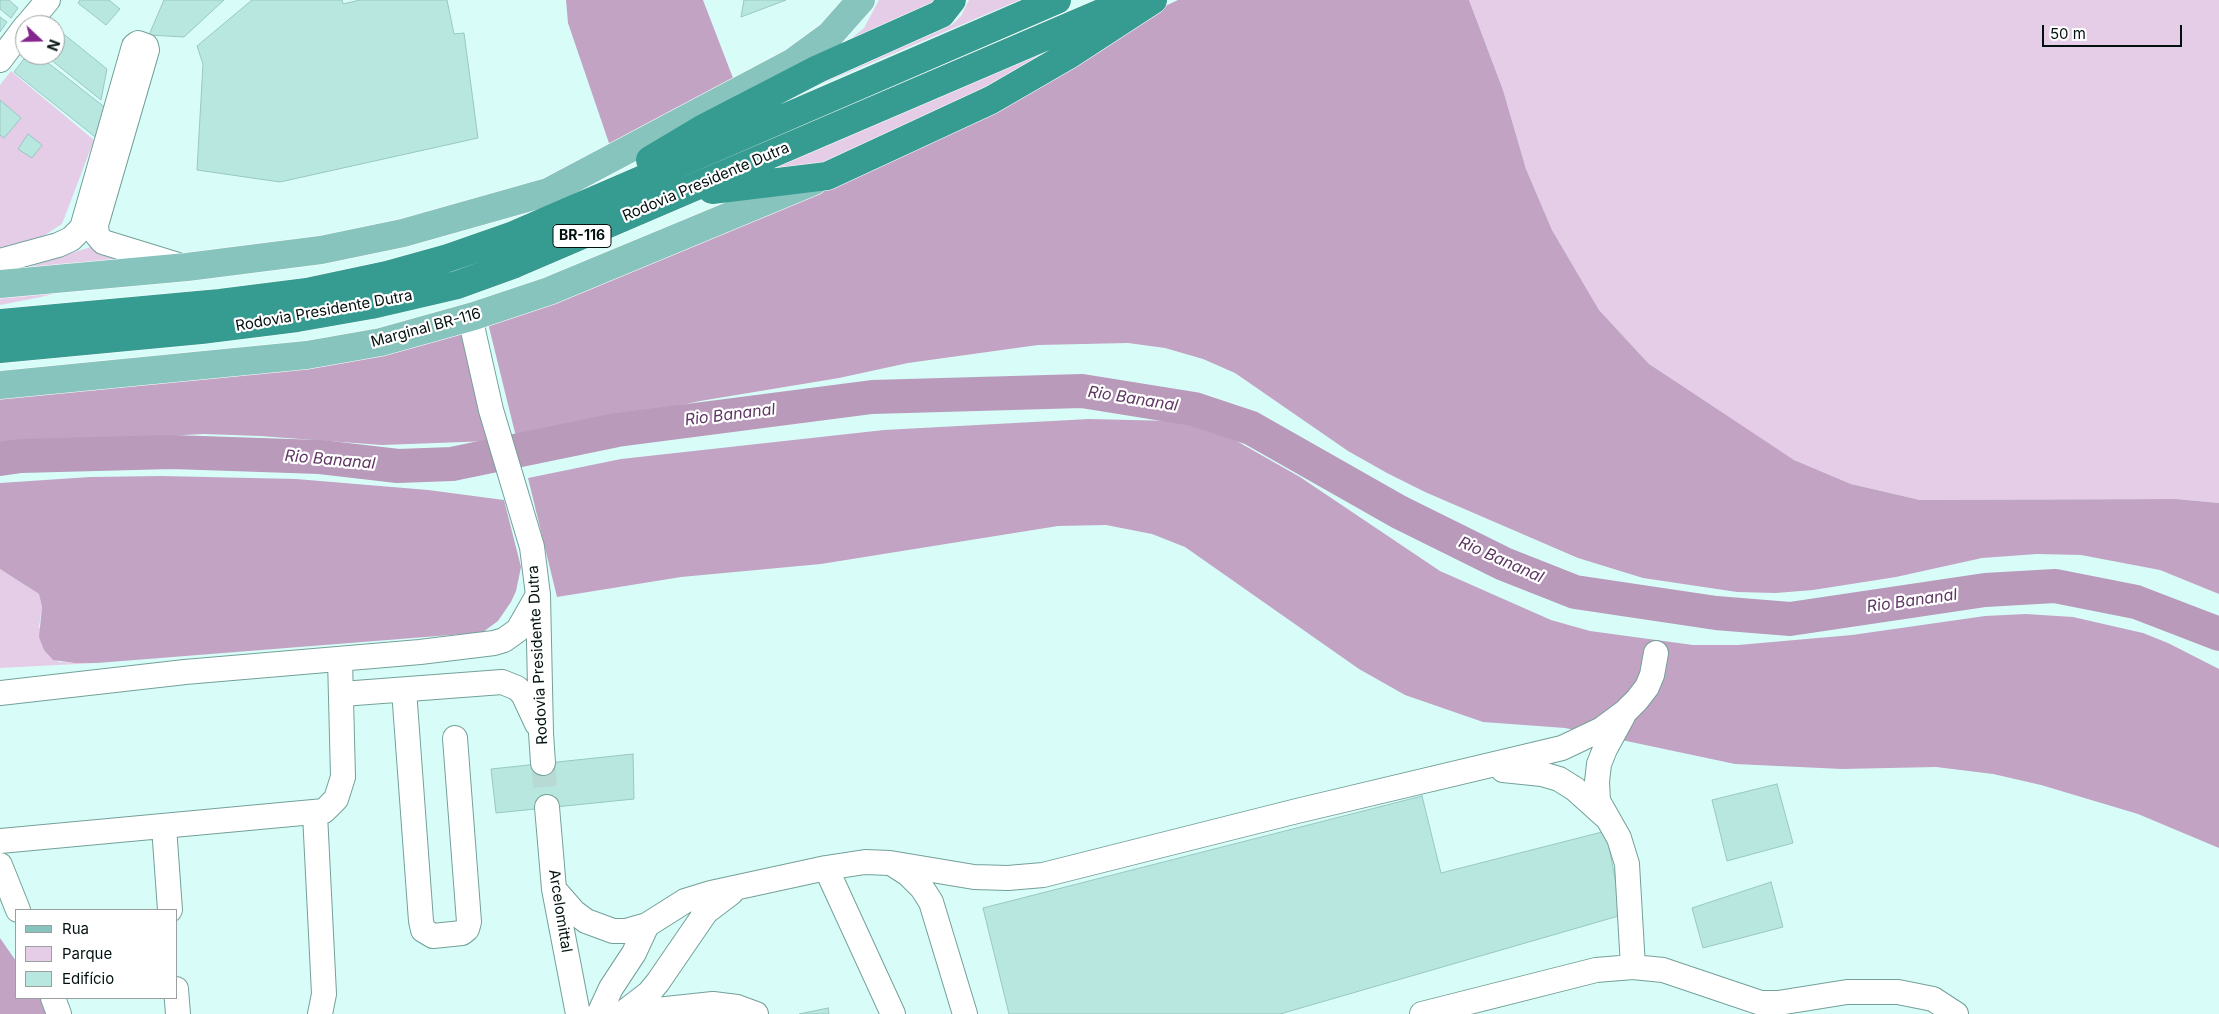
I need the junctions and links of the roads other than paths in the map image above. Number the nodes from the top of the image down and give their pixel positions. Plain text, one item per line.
1 (48, 0) edge
2 (861, 0) edge
3 (952, 0) edge
4 (1057, 0) edge
5 (1131, 0) edge
6 (1153, 0) edge
7 (35, 15) edge
8 (15, 40) edge
9 (0, 60) edge
10 (827, 176) junction
11 (680, 193) junction
12 (587, 202) junction
13 (0, 261) edge
14 (187, 267) junction
15 (0, 284) edge
16 (472, 316) junction
17 (0, 323) edge
18 (0, 350) edge
19 (0, 384) edge
20 (538, 595) junction
21 (1656, 653) dead end
22 (340, 659) junction
23 (404, 690) junction
24 (0, 692) edge
25 (342, 694) junction
26 (1625, 712) junction
27 (541, 733) junction
28 (455, 738) dead end
29 (543, 763) tunnel mouth
30 (1482, 768) junction
31 (547, 807) tunnel mouth
32 (316, 814) junction
33 (1608, 818) junction
34 (164, 827) junction
35 (0, 841) edge
36 (890, 863) junction
37 (0, 865) edge
38 (826, 868) junction
39 (744, 886) junction
40 (554, 889) junction
41 (18, 909) edge
42 (170, 909) edge
43 (647, 925) junction
44 (1634, 967) junction
45 (52, 999) edge
46 (177, 999) edge
47 (621, 1013) edge
48 (59, 1014) edge
49 (178, 1014) edge
50 (320, 1014) edge
51 (578, 1014) edge
52 (599, 1014) edge
53 (756, 1014) edge
54 (893, 1014) edge
55 (964, 1014) edge
56 (1422, 1014) edge
57 (1956, 1014) edge

1 - 7 street
2 - 14 main road
3 - 12 highway
4 - 12 highway, Rodovia Presidente Dutra / BR-116
5 - 11 highway, Rodovia Presidente Dutra / BR-116
6 - 10 highway
8 - 9 street
10 - 11 highway
10 - 16 main road, Marginal BR-116
11 - 18 highway, Rodovia Presidente Dutra / BR-116
12 - 17 highway, Rodovia Presidente Dutra / BR-116
13 - 14 street
14 - 15 main road
16 - 19 main road, Marginal BR-116
16 - 20 street, Rodovia Presidente Dutra
20 - 22 street
20 - 27 street, Rodovia Presidente Dutra
21 - 26 street
22 - 24 street
22 - 25 street
23 - 25 street
23 - 27 street
23 - 28 street
25 - 32 street
26 - 30 street
26 - 33 street
27 - 29 street, Rodovia Presidente Dutra
30 - 33 street
30 - 36 street
31 - 40 street, Arcelomittal
32 - 34 street
32 - 50 street
33 - 44 street
34 - 35 street
34 - 42 street
36 - 38 street
36 - 55 street
37 - 41 street
38 - 39 street
38 - 54 street
39 - 43 street
39 - 47 street
40 - 43 street
40 - 51 street, Arcelomittal
43 - 52 street
44 - 56 street
44 - 57 street
45 - 48 street
46 - 49 street
47 - 53 street

